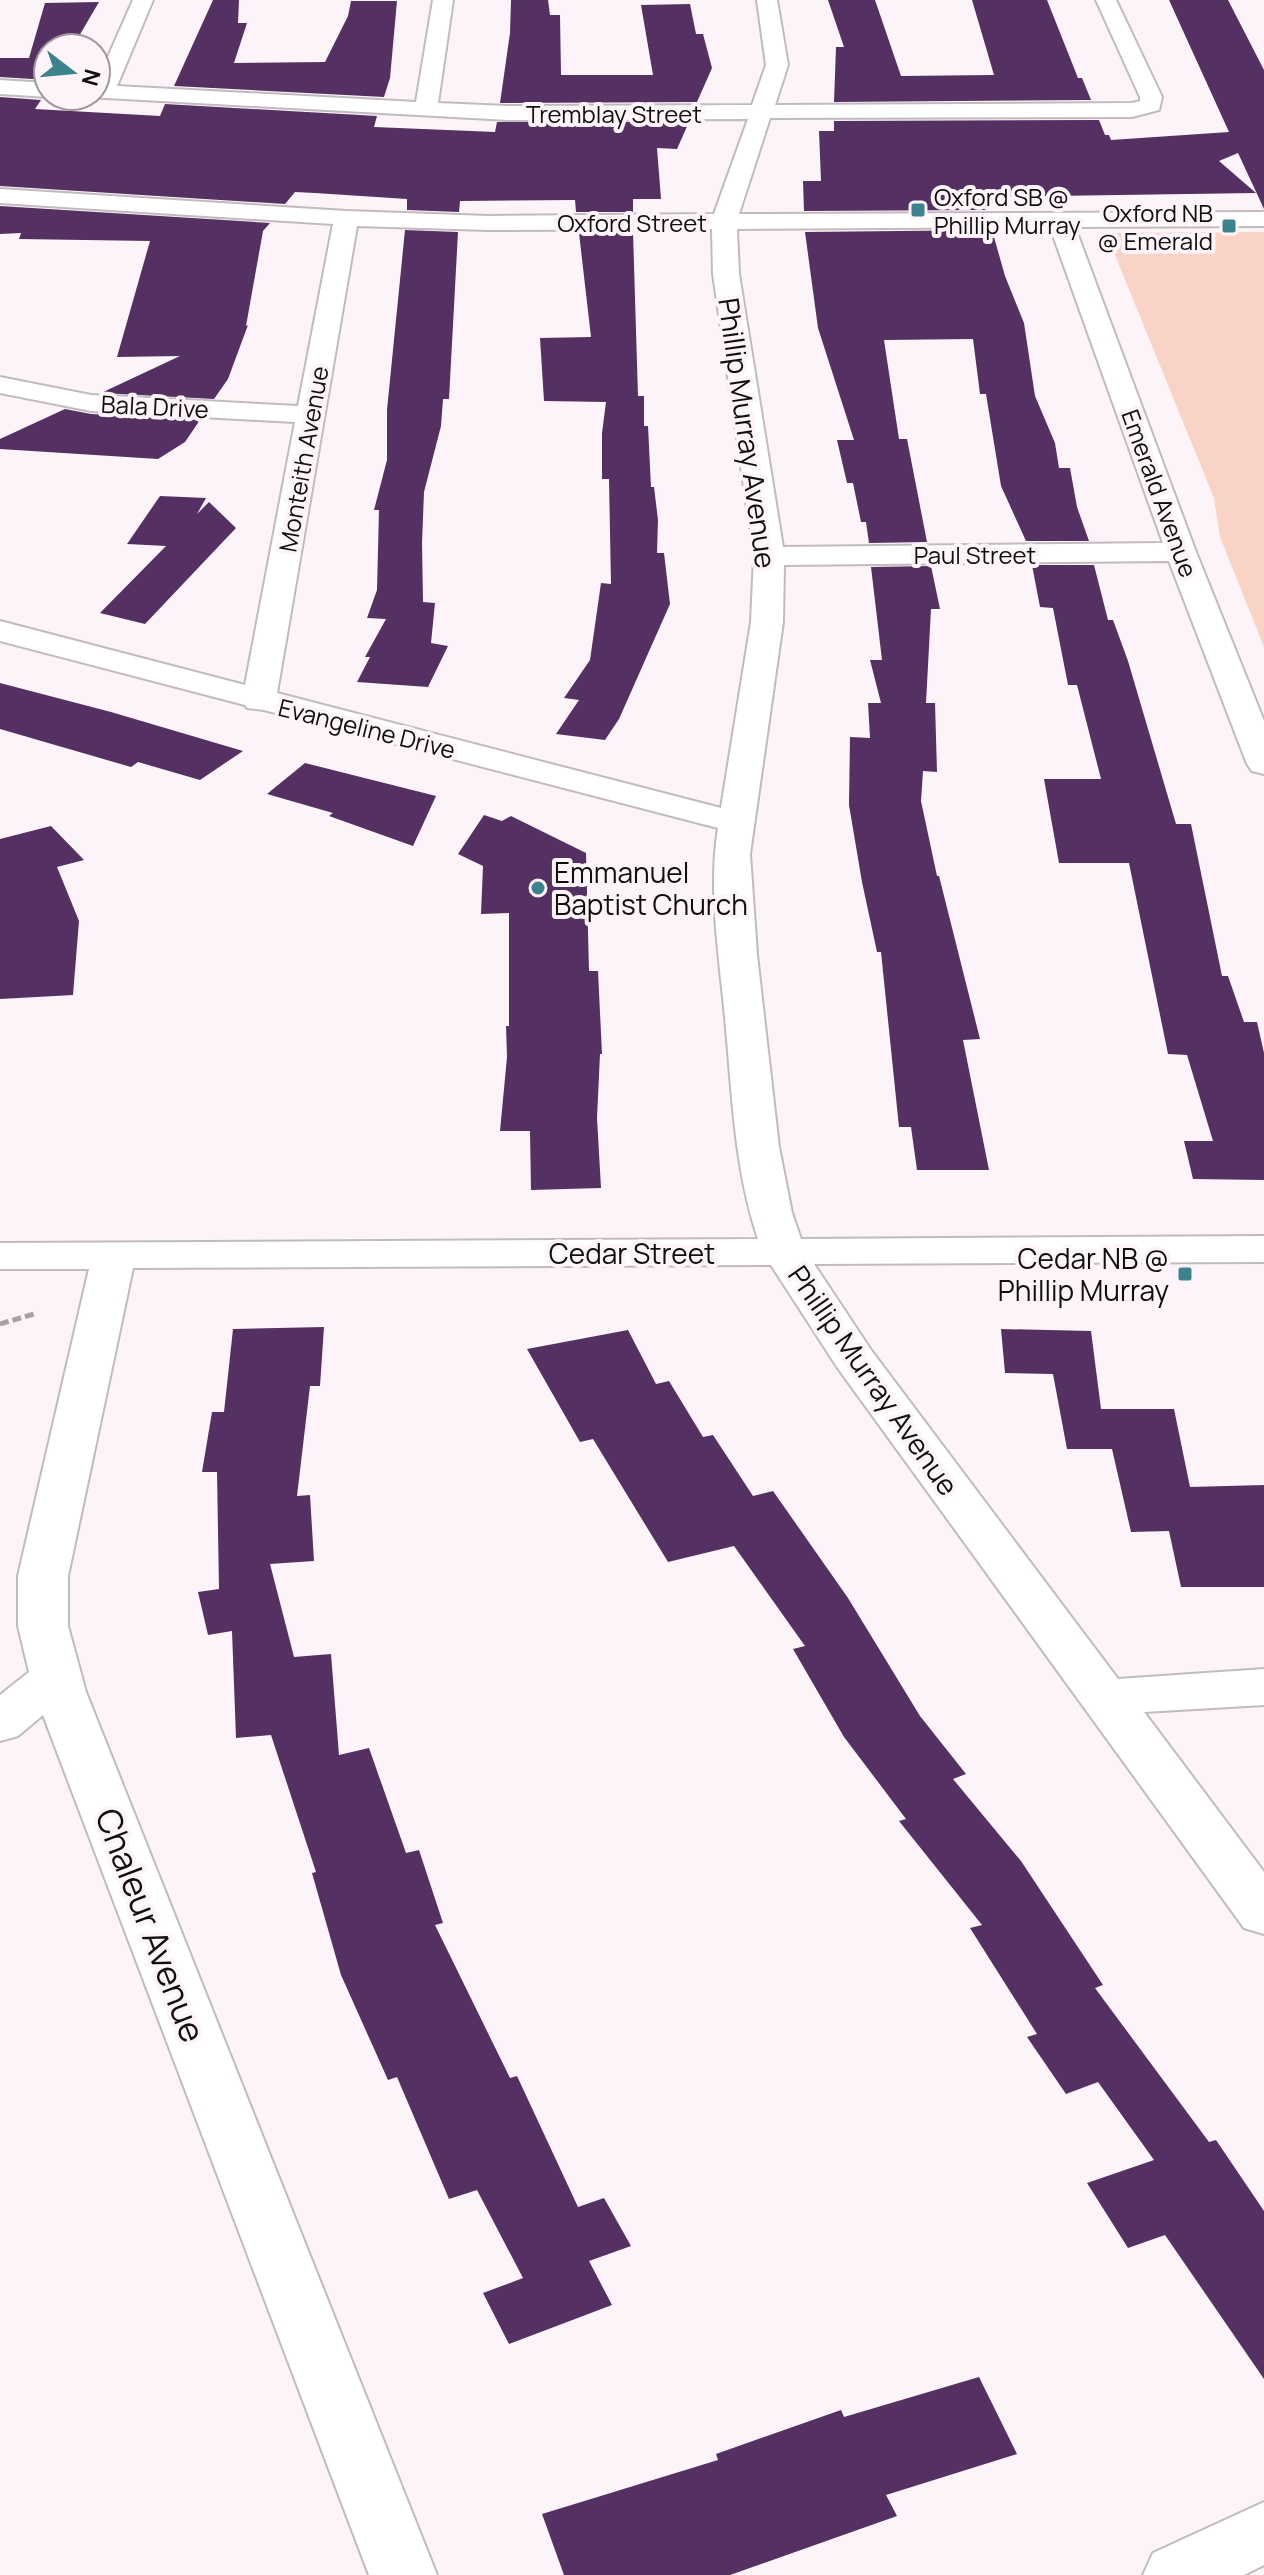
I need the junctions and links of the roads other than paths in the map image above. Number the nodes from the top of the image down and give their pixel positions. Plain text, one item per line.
1 (143, 0) edge
2 (443, 0) edge
3 (767, 0) edge
4 (1106, 0) edge
5 (112, 66) edge
6 (0, 87) edge
7 (32, 89) edge
8 (112, 94) edge
9 (426, 109) junction
10 (762, 112) junction
11 (0, 196) edge
12 (346, 218) junction
13 (1264, 219) edge
14 (1060, 221) junction
15 (724, 222) junction
16 (0, 385) edge
17 (312, 415) junction
18 (1181, 552) junction
19 (769, 556) junction
20 (0, 631) edge
21 (259, 701) junction
22 (1264, 764) edge
23 (735, 822) junction
24 (1264, 1249) edge
25 (785, 1253) junction
26 (114, 1255) junction
27 (0, 1256) edge
28 (56, 1677) junction
29 (1264, 1687) edge
30 (1106, 1697) junction
31 (0, 1723) edge
32 (1264, 1913) edge
33 (1264, 2532) edge
34 (403, 2575) edge
35 (1177, 2575) edge

1 - 5 street
2 - 9 street
3 - 10 street, Phillip Murray Avenue
4 - 10 street, Tremblay Street
6 - 7 street
8 - 9 street, Tremblay Street
9 - 10 street, Tremblay Street
10 - 15 street, Phillip Murray Avenue
11 - 12 street, Oxford Street
12 - 15 street, Oxford Street
12 - 17 street, Monteith Avenue
13 - 14 street, Oxford Street
14 - 15 street, Oxford Street
14 - 18 street, Emerald Avenue
15 - 19 street, Phillip Murray Avenue
16 - 17 street, Bala Drive
17 - 21 street, Monteith Avenue
18 - 19 street, Paul Street
18 - 22 street, Emerald Avenue
19 - 23 street, Phillip Murray Avenue
20 - 21 street, Evangeline Drive
21 - 23 street, Evangeline Drive
23 - 25 street, Phillip Murray Avenue
24 - 25 street, Cedar Street
25 - 26 street, Cedar Street
25 - 30 street, Phillip Murray Avenue
26 - 27 street, Cedar Street
26 - 28 street, Chaleur Avenue
28 - 31 street
28 - 34 street, Chaleur Avenue
29 - 30 street
30 - 32 street, Phillip Murray Avenue
33 - 35 street

